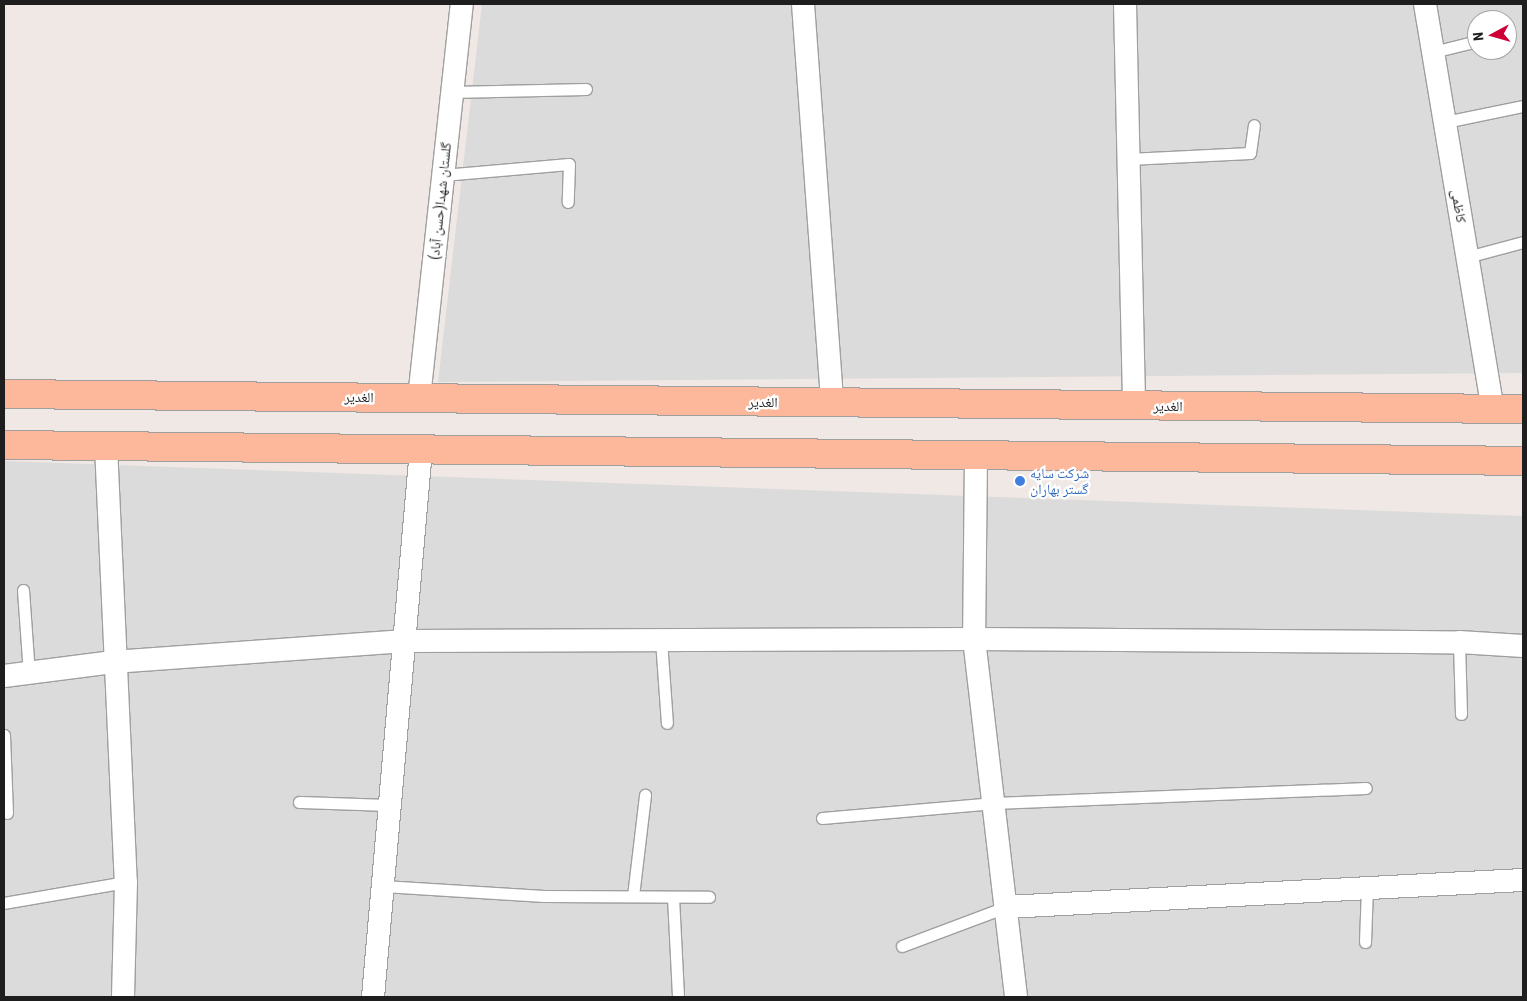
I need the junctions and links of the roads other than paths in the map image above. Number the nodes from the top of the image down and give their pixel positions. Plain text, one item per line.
1 (462, 4) edge
2 (803, 4) edge
3 (1125, 4) edge
4 (1425, 4) edge
5 (1467, 44) edge
6 (1433, 52) junction
7 (586, 89) dead end
8 (452, 92) junction
9 (1523, 106) edge
10 (1445, 122) junction
11 (1254, 125) dead end
12 (1128, 159) junction
13 (443, 175) junction
14 (568, 202) dead end
15 (1523, 242) edge
16 (1468, 256) junction
17 (4, 394) edge
18 (419, 398) junction
19 (832, 402) junction
20 (1134, 405) junction
21 (1493, 409) junction
22 (1523, 409) edge
23 (4, 445) edge
24 (106, 446) junction
25 (421, 450) junction
26 (976, 455) junction
27 (1523, 461) edge
28 (23, 590) dead end
29 (974, 639) junction
30 (661, 640) junction
31 (405, 641) junction
32 (1459, 642) junction
33 (1523, 646) edge
34 (113, 662) junction
35 (29, 673) junction
36 (4, 676) edge
37 (1461, 714) dead end
38 (667, 723) dead end
39 (4, 735) edge
40 (1366, 788) dead end
41 (645, 794) dead end
42 (299, 802) dead end
43 (994, 803) junction
44 (390, 806) junction
45 (7, 813) dead end
46 (822, 818) dead end
47 (1523, 880) edge
48 (126, 882) junction
49 (383, 886) junction
50 (1367, 888) junction
51 (633, 896) junction
52 (673, 897) junction
53 (709, 897) dead end
54 (4, 903) edge
55 (1006, 907) junction
56 (1365, 942) dead end
57 (902, 946) dead end
58 (123, 997) edge
59 (373, 997) edge
60 (678, 997) edge
61 (1016, 997) edge

1 - 8 street, گلستان شهدا(حسن آباد)
2 - 19 street
3 - 12 street
4 - 6 street, کاظمی
5 - 6 lane
6 - 10 street, کاظمی
7 - 8 lane
8 - 13 street, گلستان شهدا(حسن آباد)
9 - 10 lane
10 - 16 street, کاظمی
11 - 12 lane
12 - 20 street
13 - 14 lane
13 - 18 street, گلستان شهدا(حسن آباد)
15 - 16 lane
16 - 21 street, کاظمی
17 - 18 main road, الغدیر
18 - 19 main road, الغدیر
19 - 20 main road, الغدیر
20 - 21 main road, الغدیر
21 - 22 main road, الغدیر
23 - 24 main road
24 - 25 main road
24 - 34 street
25 - 26 main road
25 - 31 street
26 - 27 main road
26 - 29 street
28 - 35 lane
29 - 30 street
29 - 32 street
29 - 43 street
30 - 31 street
30 - 38 lane
31 - 34 street
31 - 44 street
32 - 33 street
32 - 37 lane
34 - 35 street
34 - 48 street
35 - 36 street
39 - 45 lane
40 - 43 lane
41 - 51 lane
42 - 44 lane
43 - 46 lane
43 - 55 street
44 - 49 street
47 - 50 street
48 - 54 lane
48 - 58 street
49 - 51 lane
49 - 59 street
50 - 55 street
50 - 56 lane
51 - 52 lane
52 - 53 lane
52 - 60 lane
55 - 57 lane
55 - 61 street

